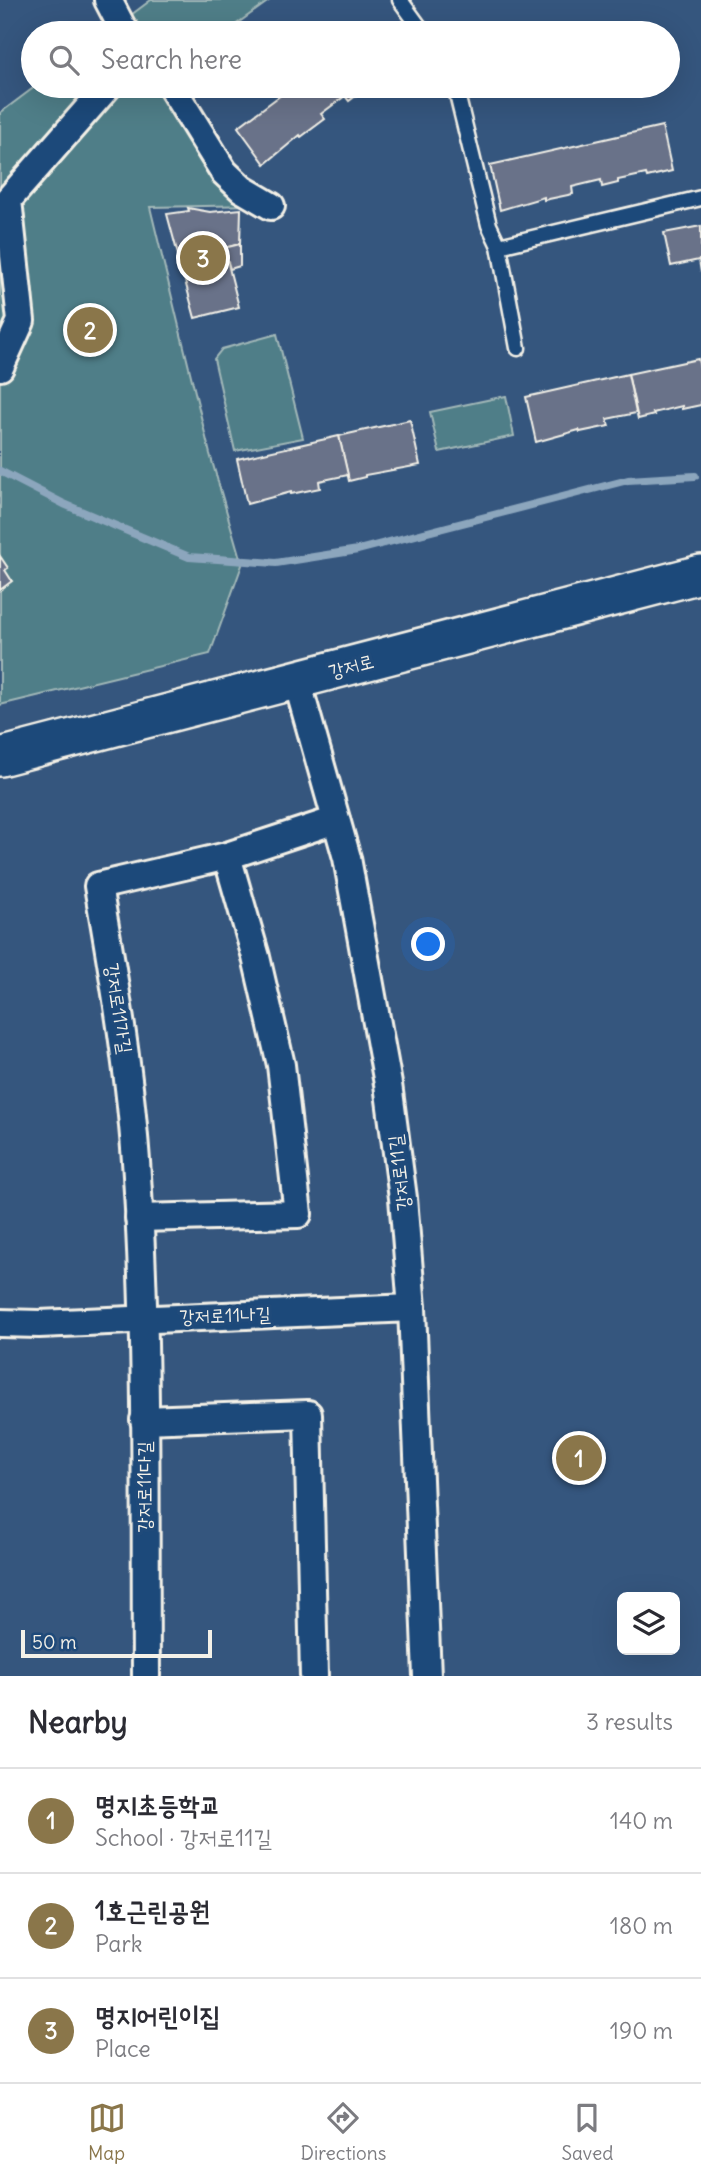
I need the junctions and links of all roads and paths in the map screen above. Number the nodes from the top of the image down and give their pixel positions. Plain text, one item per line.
1 (108, 0) edge
2 (400, 0) edge
3 (119, 21) edge
4 (415, 21) edge
5 (97, 98) edge
6 (178, 98) edge
7 (458, 98) edge
8 (701, 198) edge
9 (271, 206) dead end
10 (499, 246) junction
11 (518, 348) dead end
12 (0, 367) edge
13 (701, 574) edge
14 (297, 681) junction
15 (0, 757) edge
16 (335, 820) junction
17 (227, 856) junction
18 (139, 1218) junction
19 (412, 1308) junction
20 (143, 1318) junction
21 (0, 1323) edge
22 (144, 1420) junction
23 (146, 1676) edge
24 (314, 1676) edge
25 (427, 1676) edge

1 - 3 street
2 - 4 lane
5 - 12 street
6 - 9 street
7 - 10 lane
8 - 10 lane
10 - 11 lane
13 - 14 street, 강저로
14 - 15 street, 강저로
14 - 16 street, 강저로11길
16 - 17 street, 강저로11가길
16 - 19 street, 강저로11길
17 - 18 street, 강저로11가길
17 - 18 street
18 - 20 street
19 - 20 street, 강저로11나길
19 - 25 street, 강저로11길
20 - 21 street, 강저로11나길
20 - 22 street
22 - 23 street, 강저로11다길
22 - 24 street, 강저로11다길

